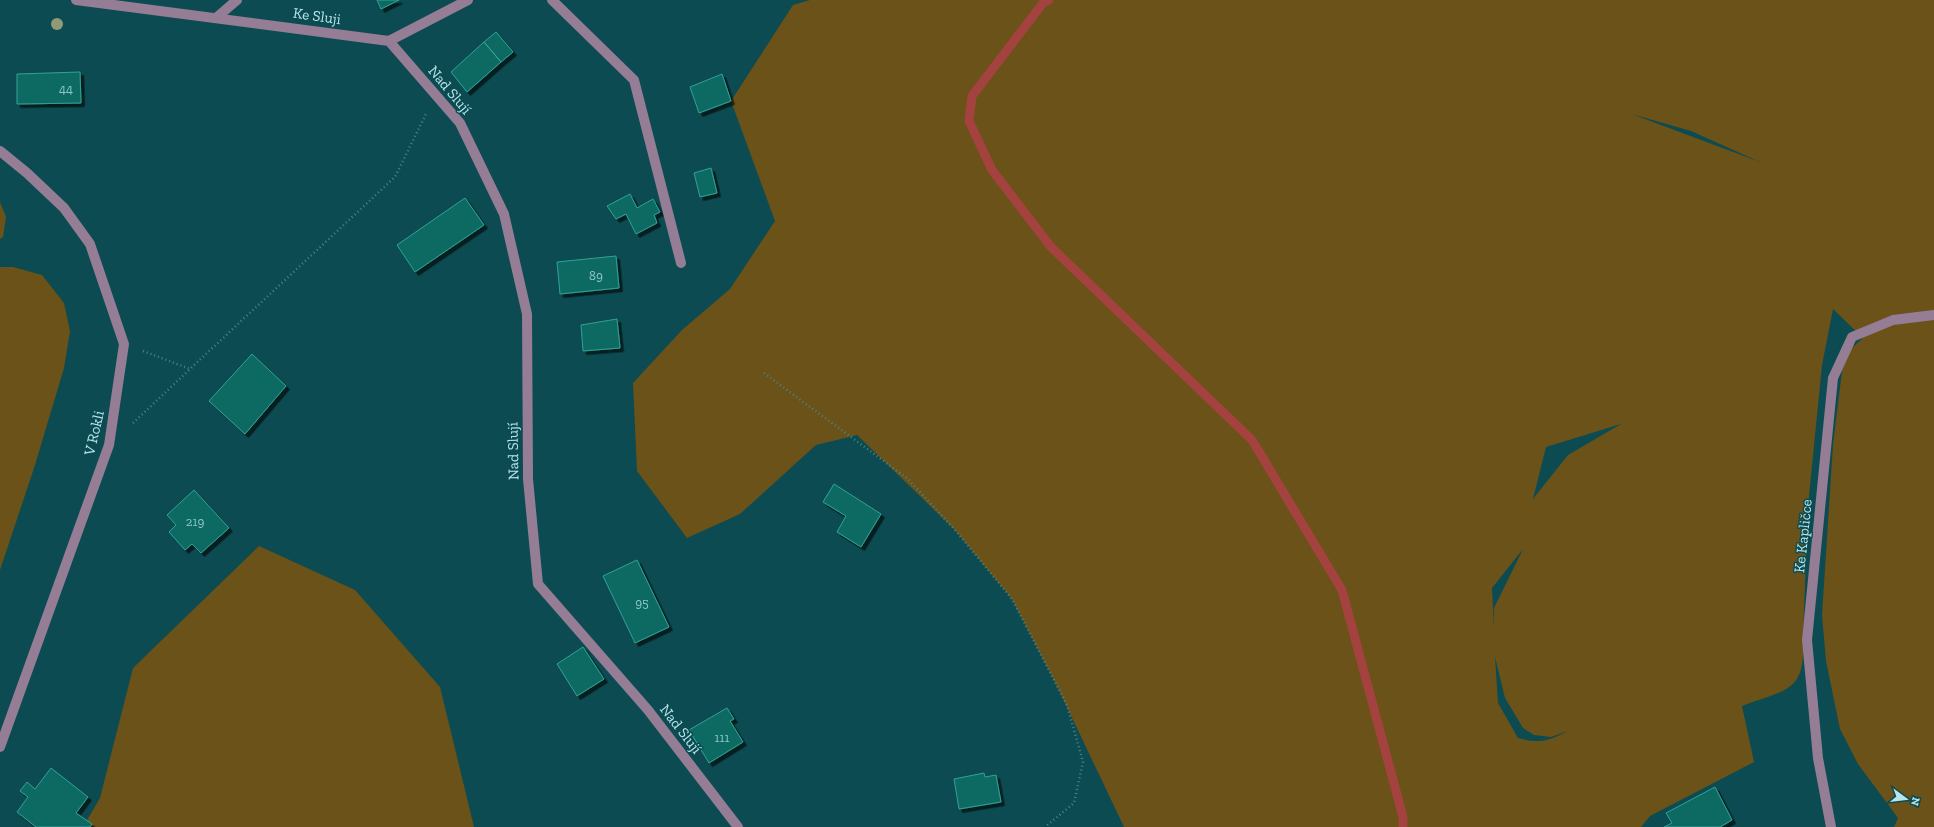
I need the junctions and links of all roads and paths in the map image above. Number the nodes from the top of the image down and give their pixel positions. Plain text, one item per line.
1 (76, 0) edge
2 (237, 0) edge
3 (468, 0) edge
4 (552, 0) edge
5 (216, 18) junction
6 (389, 41) junction
7 (416, 135) dead end
8 (0, 151) edge
9 (681, 263) dead end
10 (1934, 315) edge
11 (124, 344) junction
12 (190, 369) junction
13 (764, 373) dead end
14 (109, 445) junction
15 (0, 747) edge
16 (738, 827) edge
17 (1046, 827) edge
18 (1831, 827) edge

1 - 5 street, Ke Sluji
2 - 5 street
3 - 6 street
4 - 9 street
5 - 6 street, Ke Sluji
6 - 16 street, Nad Slují
7 - 12 path
8 - 11 street, V Rokli
10 - 18 street, Ke Kapličce
11 - 12 path
11 - 14 street, V Rokli
12 - 14 path
13 - 17 path
14 - 15 street, V Rokli

